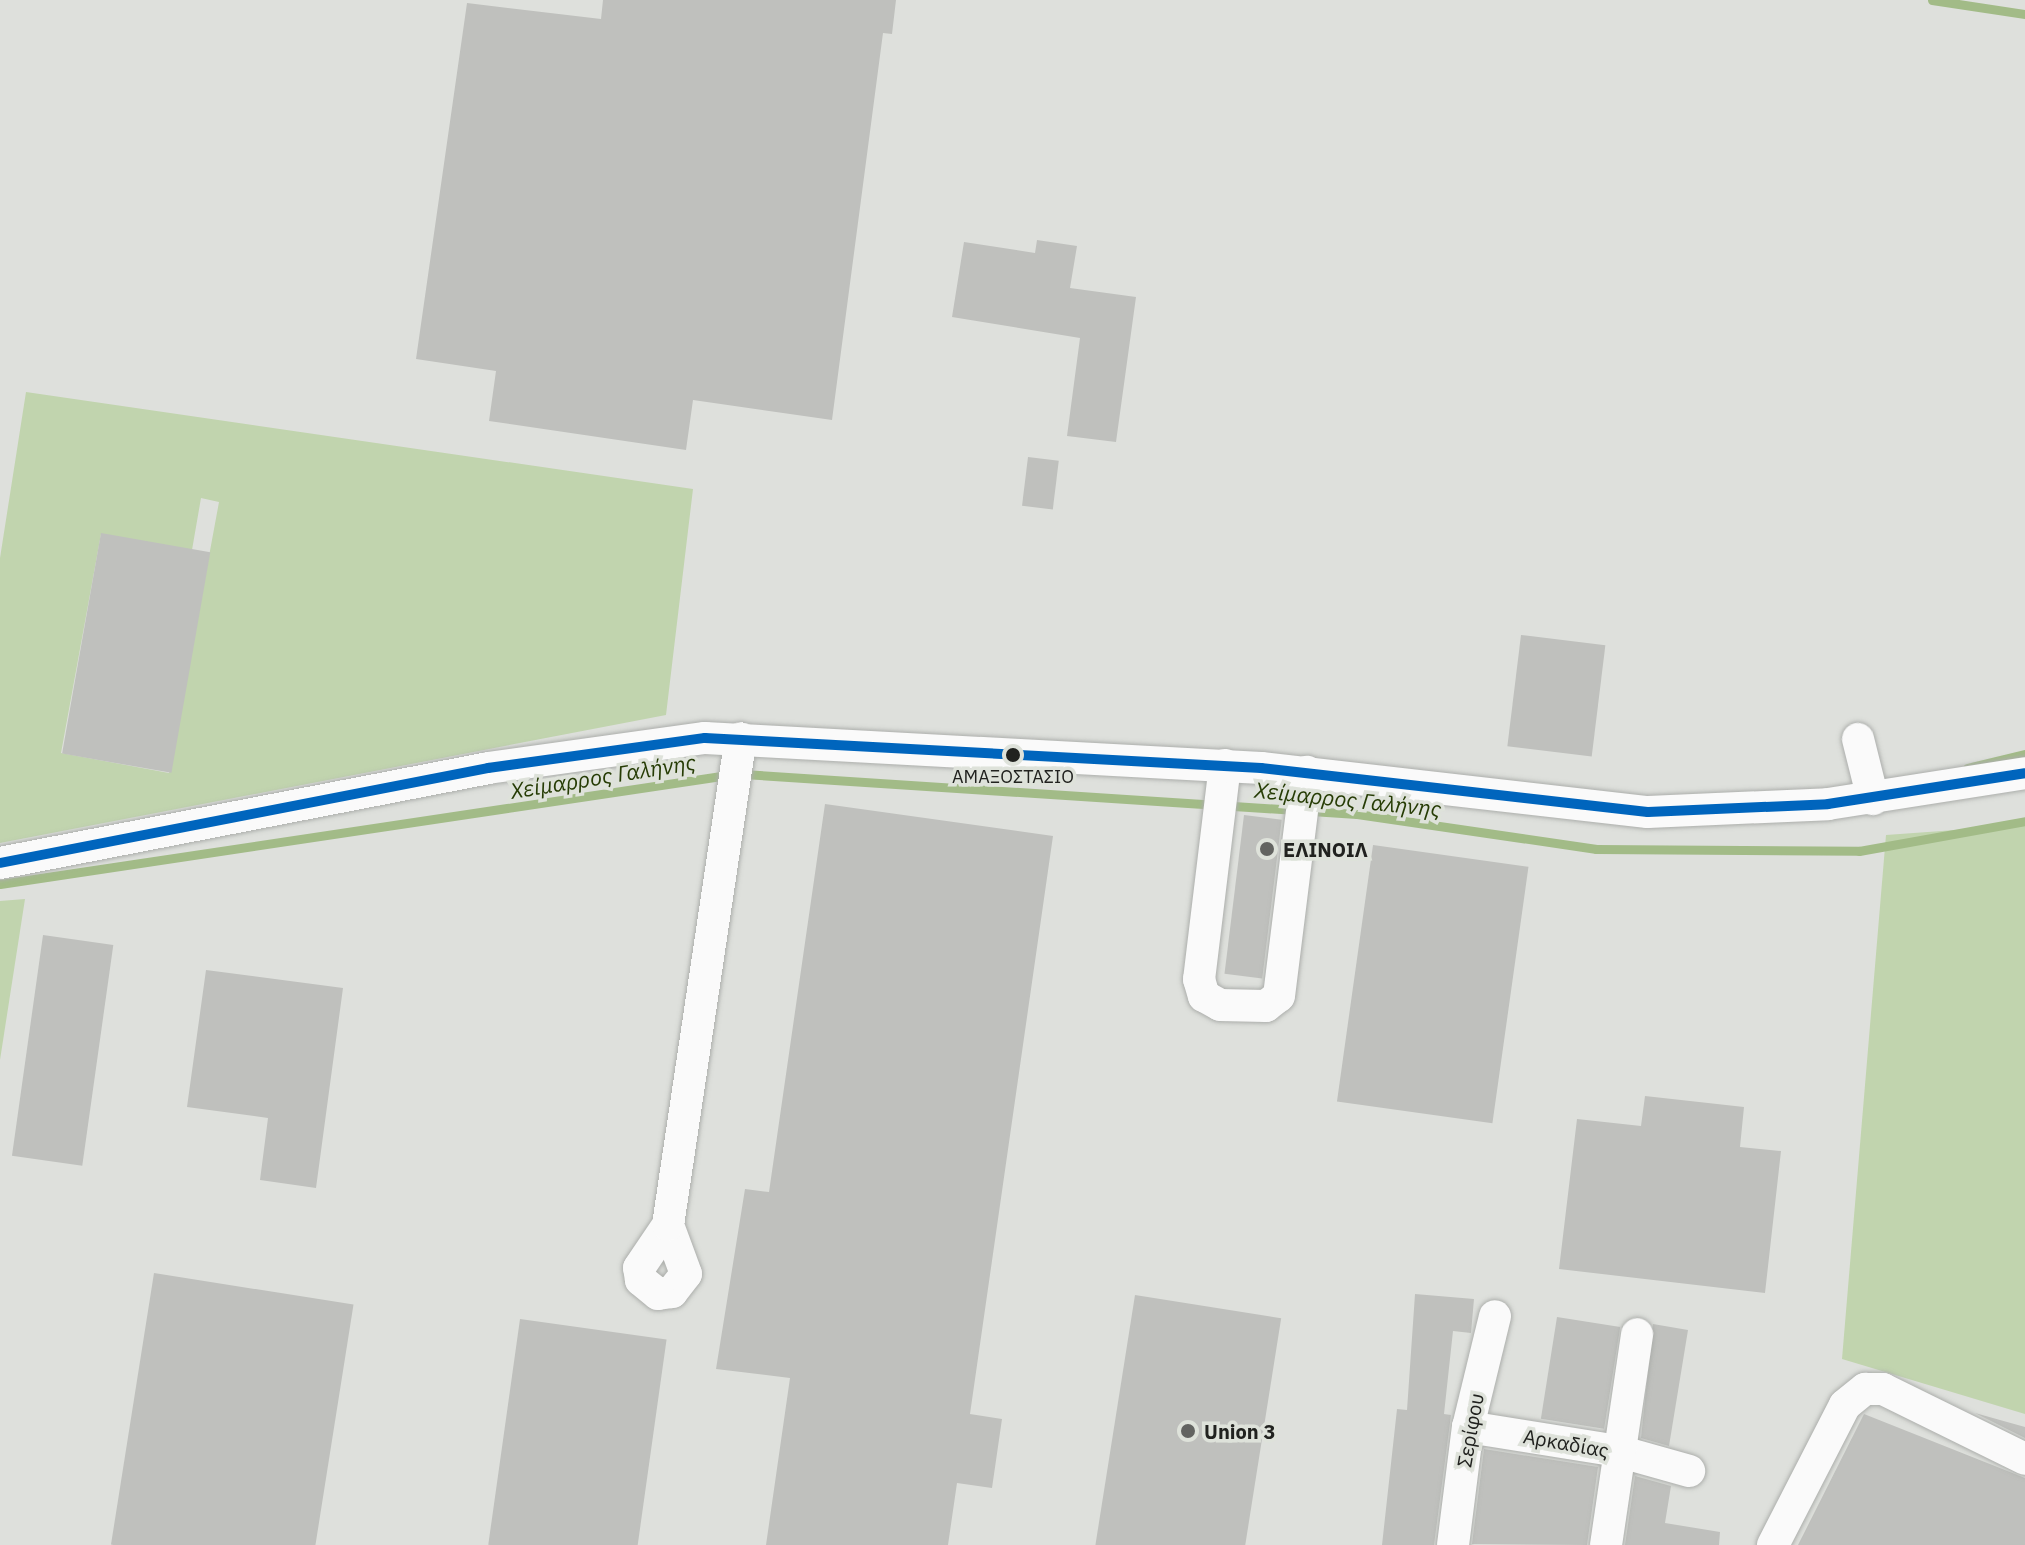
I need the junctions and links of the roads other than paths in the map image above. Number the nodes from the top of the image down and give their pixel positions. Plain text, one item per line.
1 (741, 738) junction
2 (1858, 739) dead end
3 (1225, 765) junction
4 (1307, 772) junction
5 (2025, 773) edge
6 (1873, 799) junction
7 (0, 863) edge
8 (668, 1225) dead end
9 (1495, 1316) dead end
10 (1637, 1334) dead end
11 (1468, 1427) junction
12 (1618, 1451) junction
13 (2025, 1459) edge
14 (1689, 1471) dead end
15 (1453, 1545) edge
16 (1606, 1545) edge
17 (1773, 1545) edge

1 - 3 street
1 - 7 street
1 - 8 street
2 - 6 street
3 - 4 street
3 - 4 street
4 - 6 street
5 - 6 street
9 - 11 street, Σερίφου
10 - 12 street
11 - 12 street, Αρκαδίας
11 - 15 street, Σερίφου
12 - 14 street
12 - 16 street, Αρκαδίας
13 - 17 street

